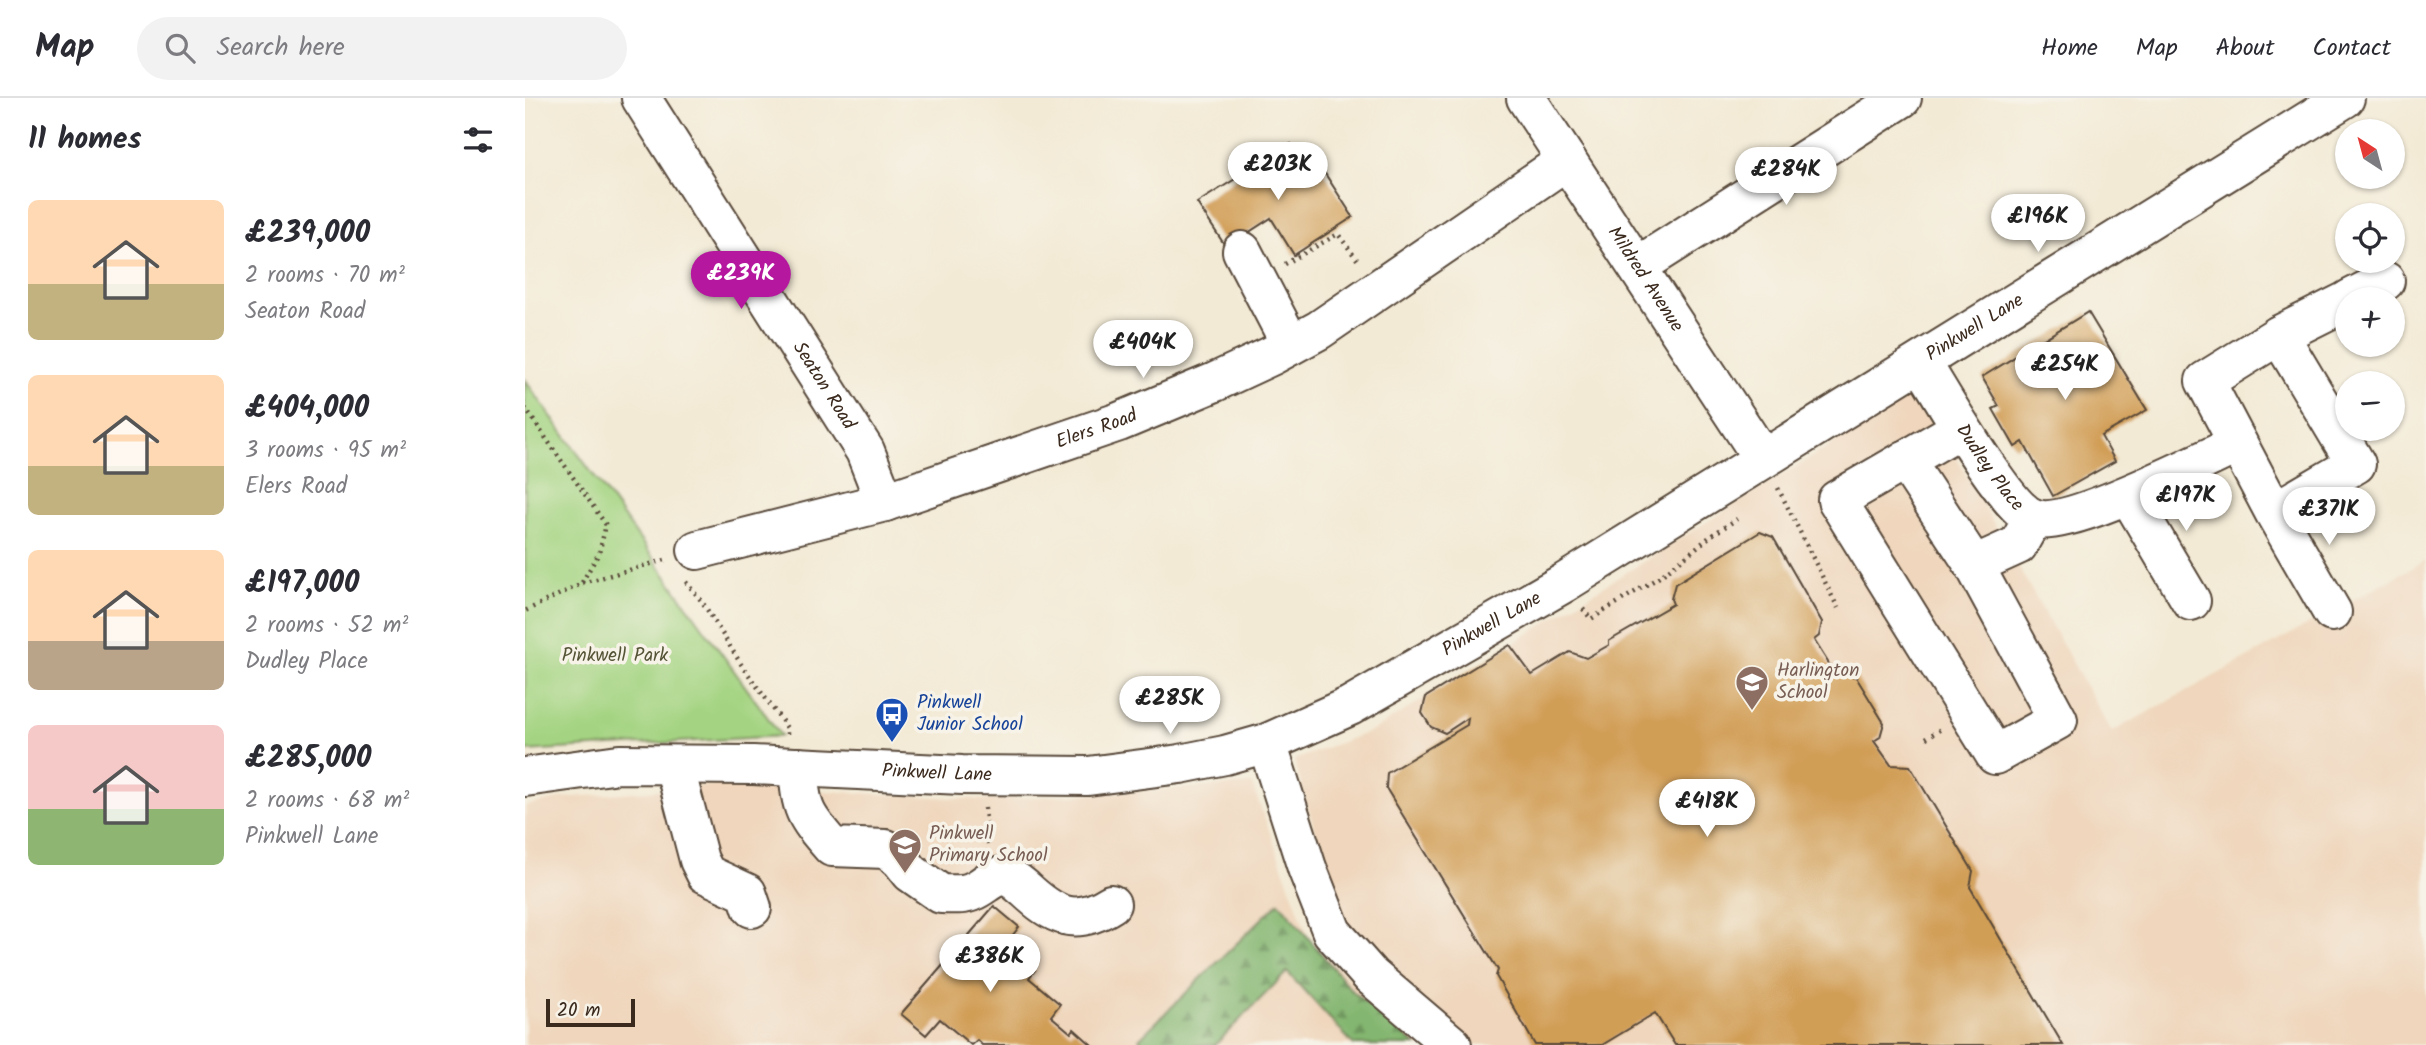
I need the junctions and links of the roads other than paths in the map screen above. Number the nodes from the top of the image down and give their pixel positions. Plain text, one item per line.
1 (641, 98) edge
2 (1527, 98) edge
3 (1902, 98) edge
4 (2345, 98) edge
5 (1567, 160) junction
6 (1249, 265) road end
7 (1638, 267) junction
8 (2385, 281) dead end
9 (2374, 287) edge
10 (2335, 307) edge
11 (2279, 335) junction
12 (1291, 345) junction
13 (1921, 362) junction
14 (1961, 428) junction
15 (2238, 444) junction
16 (1763, 460) junction
17 (1905, 460) junction
18 (2129, 496) junction
19 (885, 502) junction
20 (2274, 512) junction
21 (2033, 518) junction
22 (686, 553) road end
23 (1974, 565) junction
24 (2191, 601) dead end
25 (2333, 612) dead end
26 (1267, 743) junction
27 (674, 765) junction
28 (791, 767) junction
29 (525, 778) edge
30 (1111, 904) dead end
31 (752, 908) dead end
32 (1452, 1045) edge

1 - 19 street, Seaton Road
2 - 5 street, Mildred Avenue
3 - 7 street
4 - 13 street, Pinkwell Lane
5 - 7 street, Mildred Avenue
5 - 12 street, Elers Road
6 - 12 street
7 - 16 street, Mildred Avenue
8 - 9 street
10 - 11 street
11 - 15 street
11 - 20 street
12 - 19 street, Elers Road
13 - 14 street, Dudley Place
13 - 16 street, Pinkwell Lane
14 - 17 street
14 - 21 street, Dudley Place
15 - 18 street, Dudley Place
15 - 20 street
16 - 26 street, Pinkwell Lane
17 - 23 street
17 - 23 street
18 - 21 street, Dudley Place
18 - 24 street
19 - 22 street, Elers Road
20 - 25 street
21 - 23 street
26 - 28 street, Pinkwell Lane
26 - 32 street
27 - 28 street, Pinkwell Lane
27 - 29 street, Pinkwell Lane
27 - 31 street
28 - 30 street

